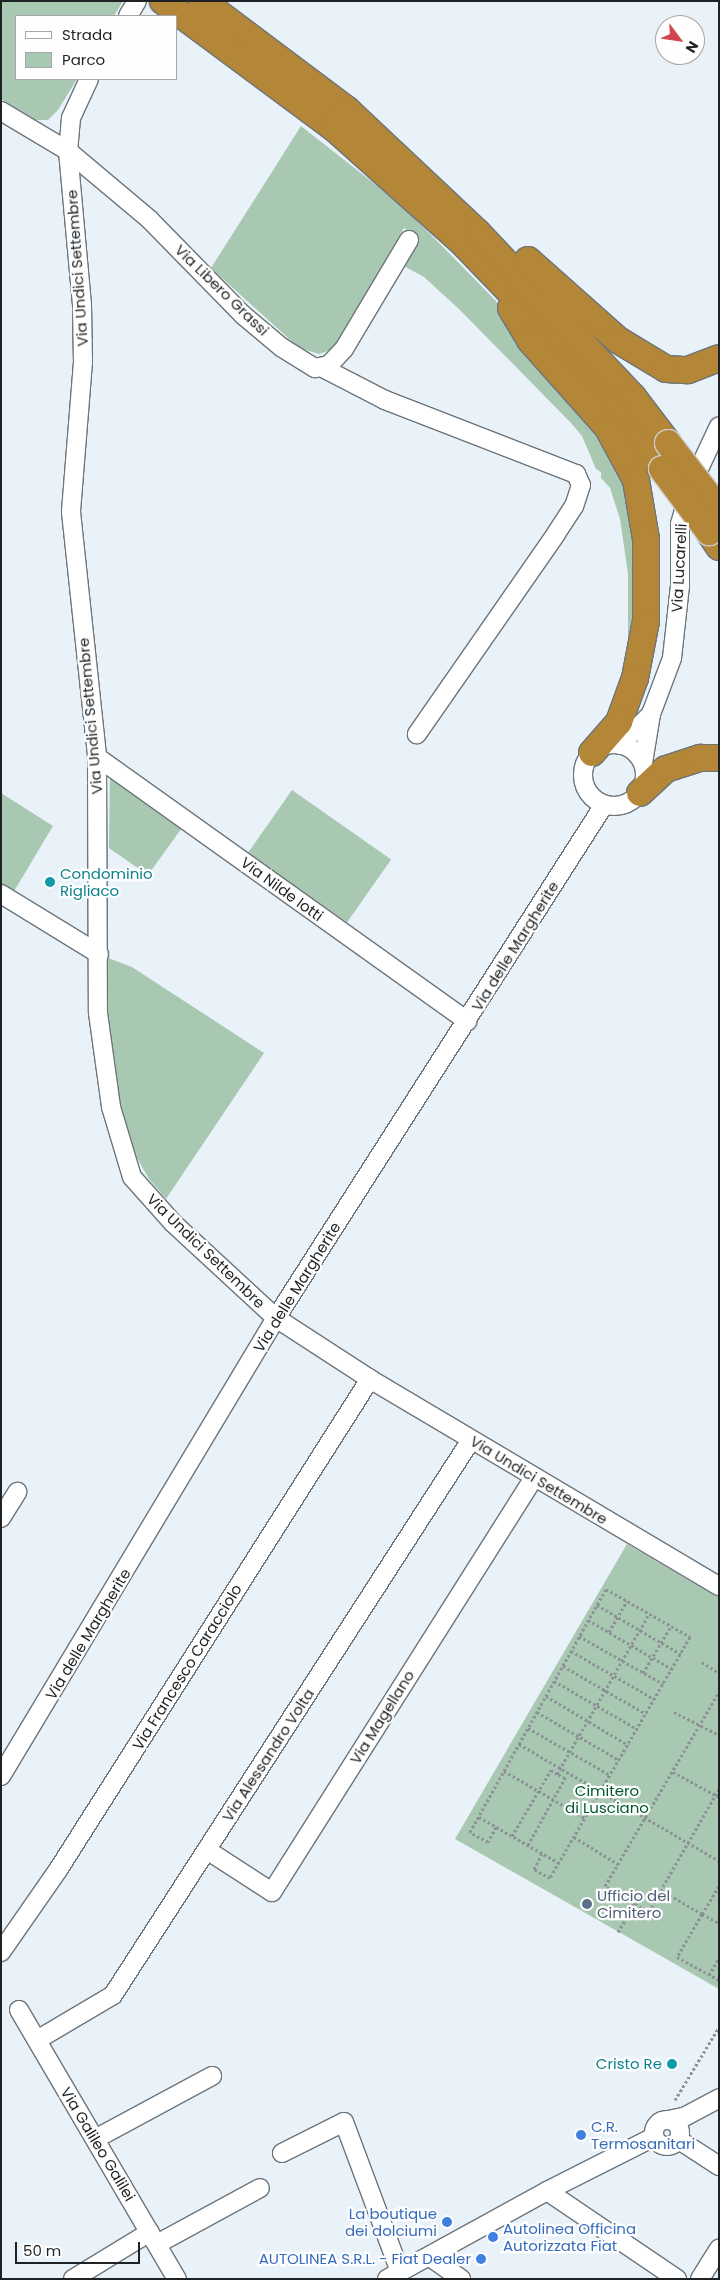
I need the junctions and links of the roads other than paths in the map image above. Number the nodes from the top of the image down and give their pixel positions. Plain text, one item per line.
1 (137, 1) edge
2 (163, 1) edge
3 (202, 1) edge
4 (219, 1) edge
5 (129, 15) edge
6 (89, 80) edge
7 (1, 111) edge
8 (341, 119) junction
9 (68, 151) junction
10 (405, 164) junction
11 (477, 232) junction
12 (410, 240) dead end
13 (486, 267) junction
14 (719, 358) edge
15 (321, 367) junction
16 (719, 426) edge
17 (716, 530) edge
18 (651, 714) junction
19 (417, 734) dead end
20 (620, 744) junction
21 (592, 754) junction
22 (97, 756) junction
23 (719, 758) edge
24 (643, 763) junction
25 (640, 793) junction
26 (604, 805) junction
27 (1, 894) edge
28 (99, 954) junction
29 (467, 1021) junction
30 (276, 1318) junction
31 (370, 1379) junction
32 (471, 1440) junction
33 (534, 1477) junction
34 (17, 1492) dead end
35 (1, 1518) edge
36 (719, 1586) edge
37 (1, 1776) edge
38 (207, 1850) junction
39 (1, 1952) edge
40 (18, 2010) dead end
41 (37, 2040) junction
42 (212, 2076) dead end
43 (719, 2098) edge
44 (668, 2120) junction
45 (654, 2137) junction
46 (95, 2139) junction
47 (678, 2140) junction
48 (282, 2153) dead end
49 (719, 2166) edge
50 (260, 2188) dead end
51 (547, 2191) junction
52 (154, 2238) junction
53 (719, 2249) edge
54 (430, 2257) junction
55 (394, 2275) edge
56 (73, 2279) edge
57 (177, 2279) edge
58 (462, 2279) edge
59 (678, 2279) edge
60 (700, 2279) edge

1 - 5 street
2 - 8 highway
3 - 8 highway
4 - 10 highway
6 - 9 street, Via Undici Settembre
7 - 9 street, Via Libero Grassi
8 - 10 highway
8 - 13 highway
9 - 15 street, Via Libero Grassi
9 - 22 street, Via Undici Settembre
10 - 11 highway
11 - 14 highway
11 - 17 highway, bridge
12 - 15 street
13 - 17 highway, bridge
13 - 21 highway
15 - 19 street, Via Libero Grassi
16 - 18 street, Via Lucarelli
18 - 20 street, Via Lucarelli
18 - 24 street, Via Lucarelli
20 - 21 street, Via Lucarelli
20 - 24 street
21 - 26 street
22 - 28 street, Via Undici Settembre
22 - 29 street, Via Nilde Iotti
23 - 25 highway
24 - 25 street, Via Lucarelli
25 - 26 street
26 - 29 street, Via delle Margherite
27 - 28 street
28 - 30 street, Via Undici Settembre
29 - 30 street, Via delle Margherite
30 - 31 street, Via Undici Settembre
30 - 37 street, Via delle Margherite
31 - 32 street, Via Undici Settembre
31 - 39 street, Via Francesco Caracciolo
32 - 33 street, Via Undici Settembre
32 - 38 street, Via Alessandro Volta
33 - 36 street, Via Undici Settembre
33 - 38 street, Via Magellano
34 - 35 street
38 - 41 street, Via Alessandro Volta
40 - 41 street, Via Galileo Galilei
41 - 46 street, Via Galileo Galilei
42 - 46 street
43 - 44 street
44 - 45 street
44 - 47 street
45 - 47 street
45 - 51 street
46 - 52 street, Via Galileo Galilei
47 - 49 street
48 - 55 street
50 - 52 street
51 - 54 street
51 - 59 street
52 - 56 street
52 - 57 street, Via Galileo Galilei
53 - 60 street
54 - 55 street
54 - 58 street

